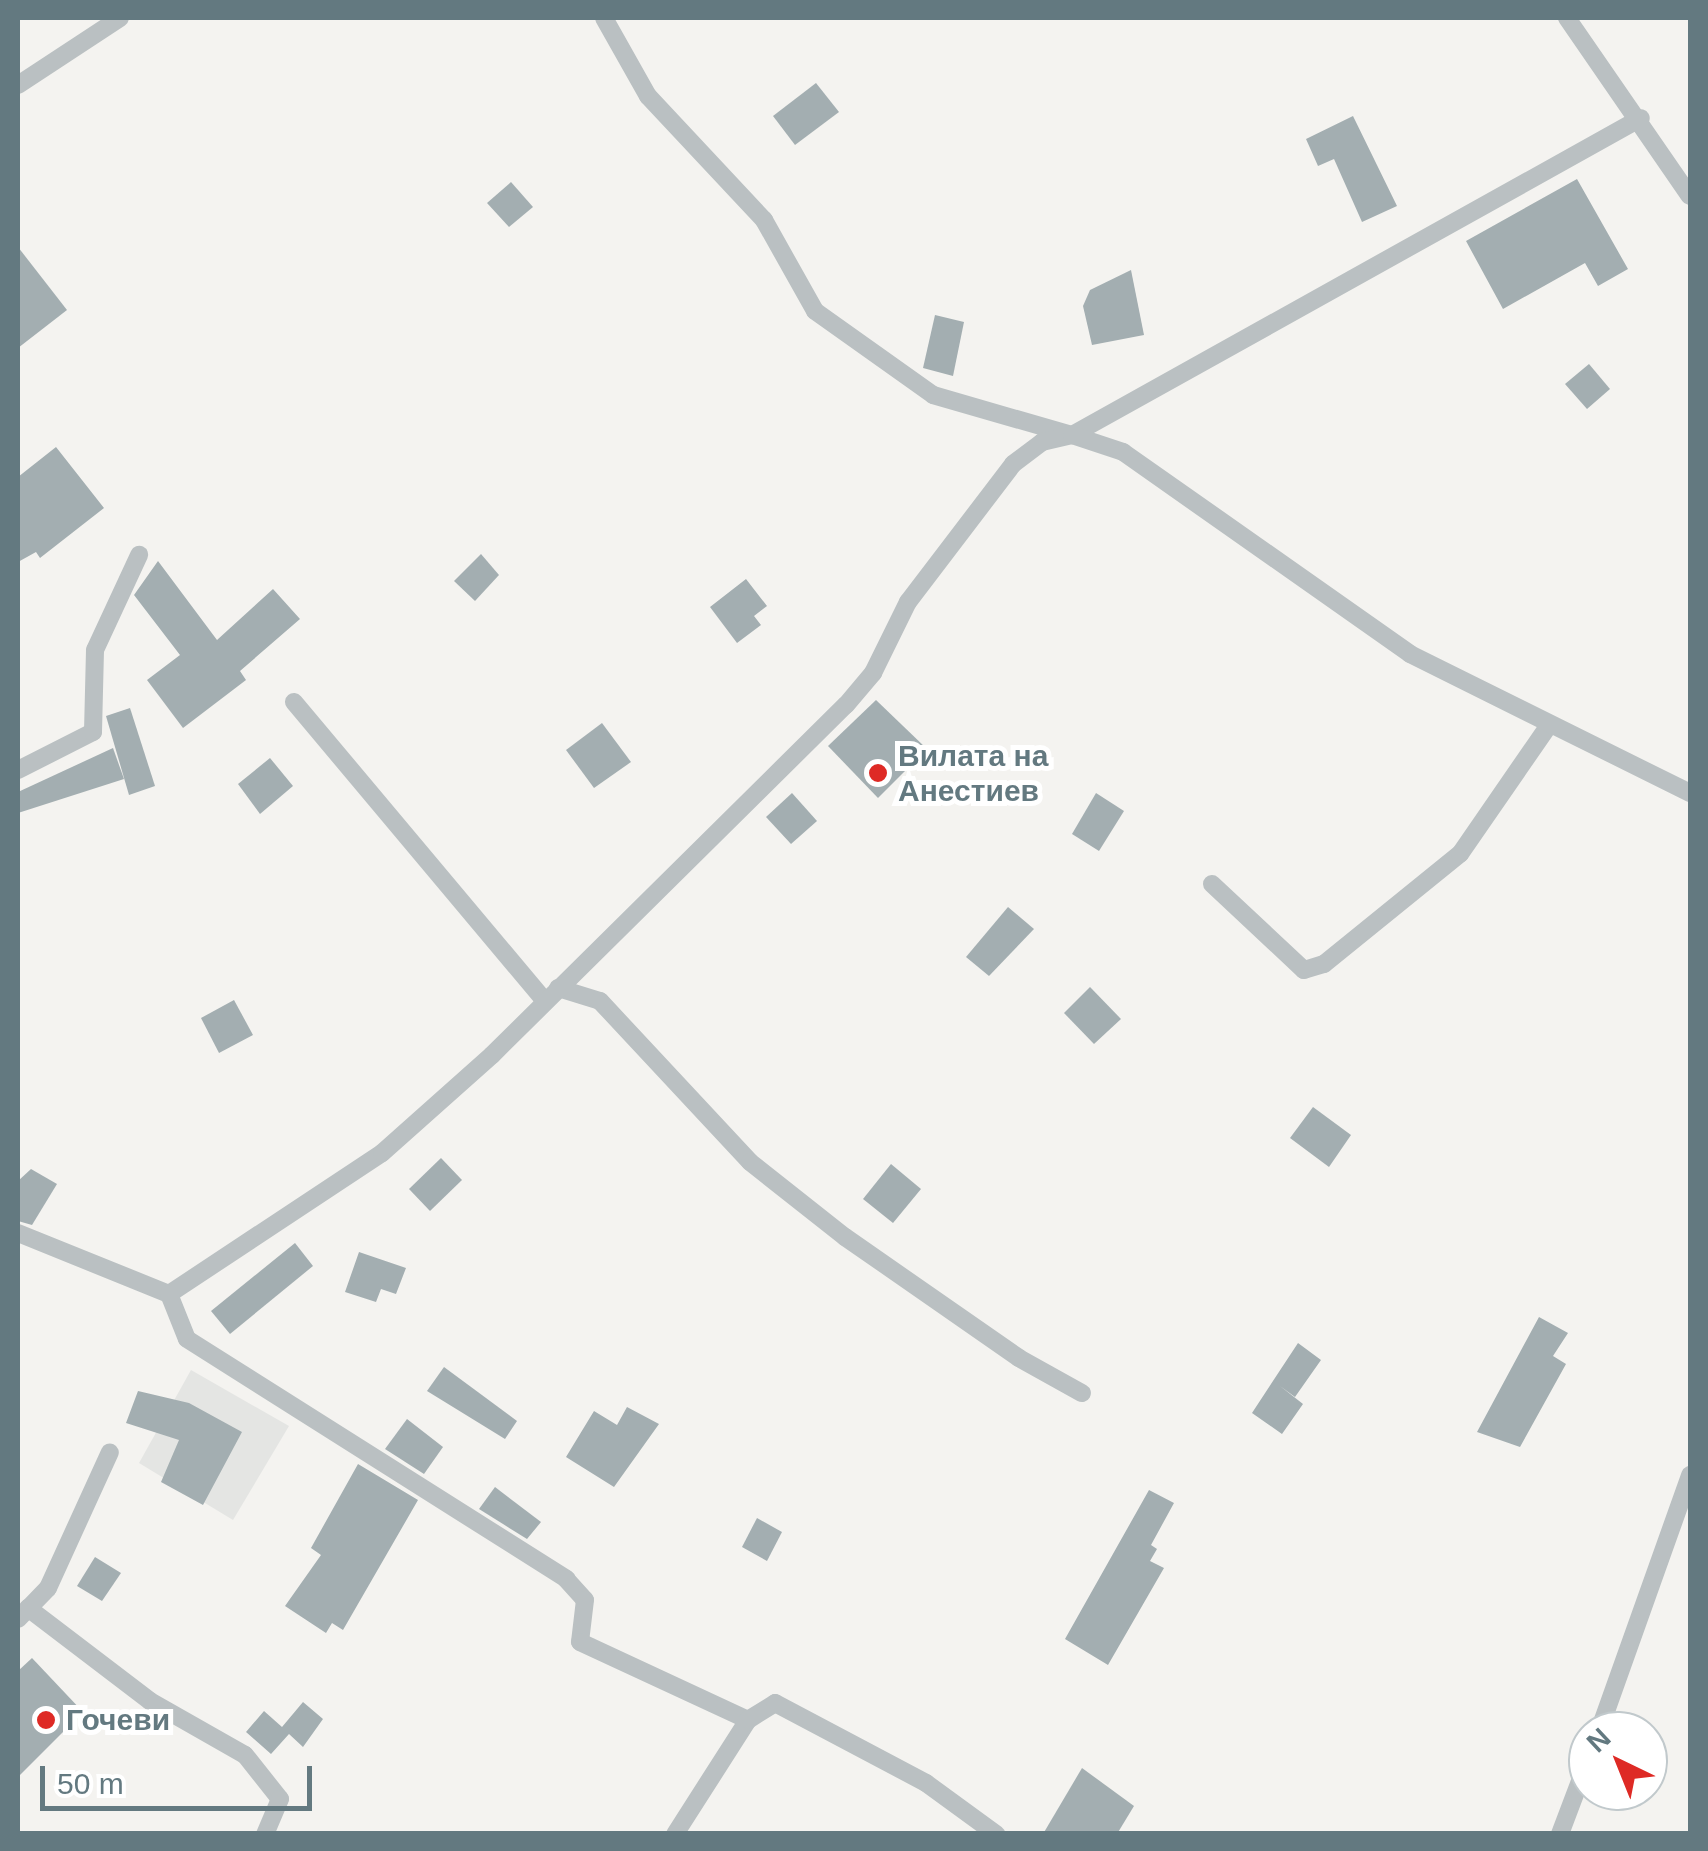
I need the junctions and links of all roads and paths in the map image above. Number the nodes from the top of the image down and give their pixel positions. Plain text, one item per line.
1 (120, 18) edge
2 (604, 18) edge
3 (1567, 18) edge
4 (18, 85) edge
5 (1641, 118) junction
6 (1690, 196) edge
7 (1072, 435) junction
8 (139, 555) dead end
9 (294, 702) dead end
10 (1549, 725) junction
11 (18, 770) edge
12 (1690, 793) edge
13 (1212, 884) dead end
14 (552, 994) junction
15 (18, 1233) edge
16 (169, 1294) junction
17 (1082, 1392) dead end
18 (110, 1452) dead end
19 (1690, 1475) edge
20 (23, 1614) edge
21 (1606, 1711) edge
22 (748, 1720) junction
23 (265, 1834) edge
24 (675, 1834) edge
25 (996, 1834) edge

1 - 4 street
2 - 7 street
3 - 5 street
5 - 6 street
5 - 7 street
7 - 10 street
7 - 14 street
8 - 11 street
9 - 14 street
10 - 12 street
10 - 13 street
14 - 16 street
14 - 17 street
15 - 16 street
16 - 22 street
18 - 20 street
19 - 21 street
20 - 23 street
22 - 24 street
22 - 25 street

